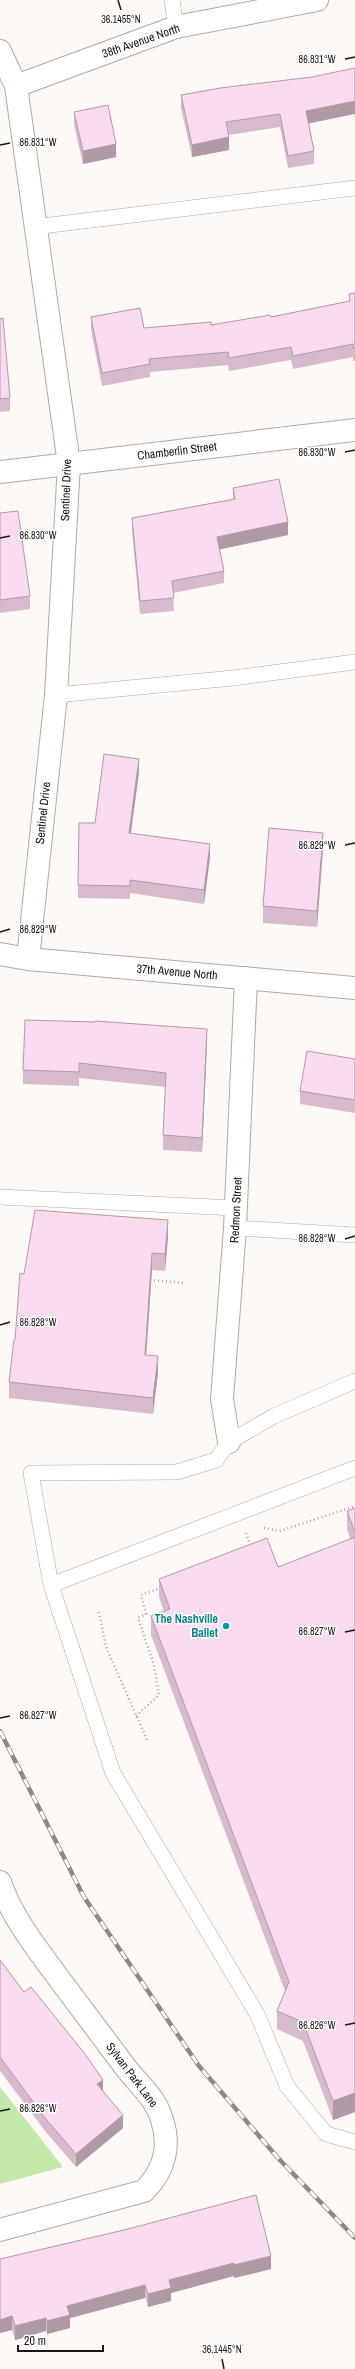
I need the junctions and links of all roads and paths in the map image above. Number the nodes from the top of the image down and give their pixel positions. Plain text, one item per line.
1 (172, 0) edge
2 (317, 0) edge
3 (176, 27) junction
4 (0, 51) edge
5 (16, 86) junction
6 (355, 188) edge
7 (34, 228) junction
8 (355, 430) edge
9 (69, 464) junction
10 (0, 472) edge
11 (355, 662) edge
12 (56, 695) junction
13 (0, 954) edge
14 (28, 958) junction
15 (246, 978) junction
16 (355, 988) edge
17 (0, 1197) edge
18 (236, 1218) junction
19 (355, 1235) edge
20 (145, 1279) edge
21 (183, 1283) dead end
22 (355, 1381) edge
23 (229, 1442) junction
24 (355, 1468) edge
25 (355, 1506) edge
26 (261, 1527) dead end
27 (250, 1528) dead end
28 (253, 1554) edge
29 (51, 1585) junction
30 (164, 1587) edge
31 (99, 1612) dead end
32 (136, 1716) junction
33 (148, 1742) dead end
34 (0, 1882) edge
35 (355, 2142) edge
36 (0, 2230) edge

1 - 3 lane
2 - 3 street, 38th Avenue North
3 - 5 street, 38th Avenue North
4 - 5 street, Sentinel Drive
5 - 7 street, Sentinel Drive
6 - 7 lane
7 - 9 street, Sentinel Drive
8 - 9 street, Chamberlin Street
9 - 10 street, Chamberlin Street
9 - 12 street, Sentinel Drive
11 - 12 lane
12 - 14 street, Sentinel Drive
13 - 14 street, 37th Avenue North
14 - 15 street, 37th Avenue North
15 - 16 street, 37th Avenue North
15 - 18 street, Redmon Street
17 - 18 lane
18 - 19 lane
18 - 23 street, Redmon Street
20 - 21 path
22 - 23 lane
23 - 29 lane
24 - 29 lane
25 - 26 path
27 - 28 path
29 - 35 lane
30 - 32 path
31 - 32 path
32 - 33 path
34 - 36 street, Sylvan Park Lane

